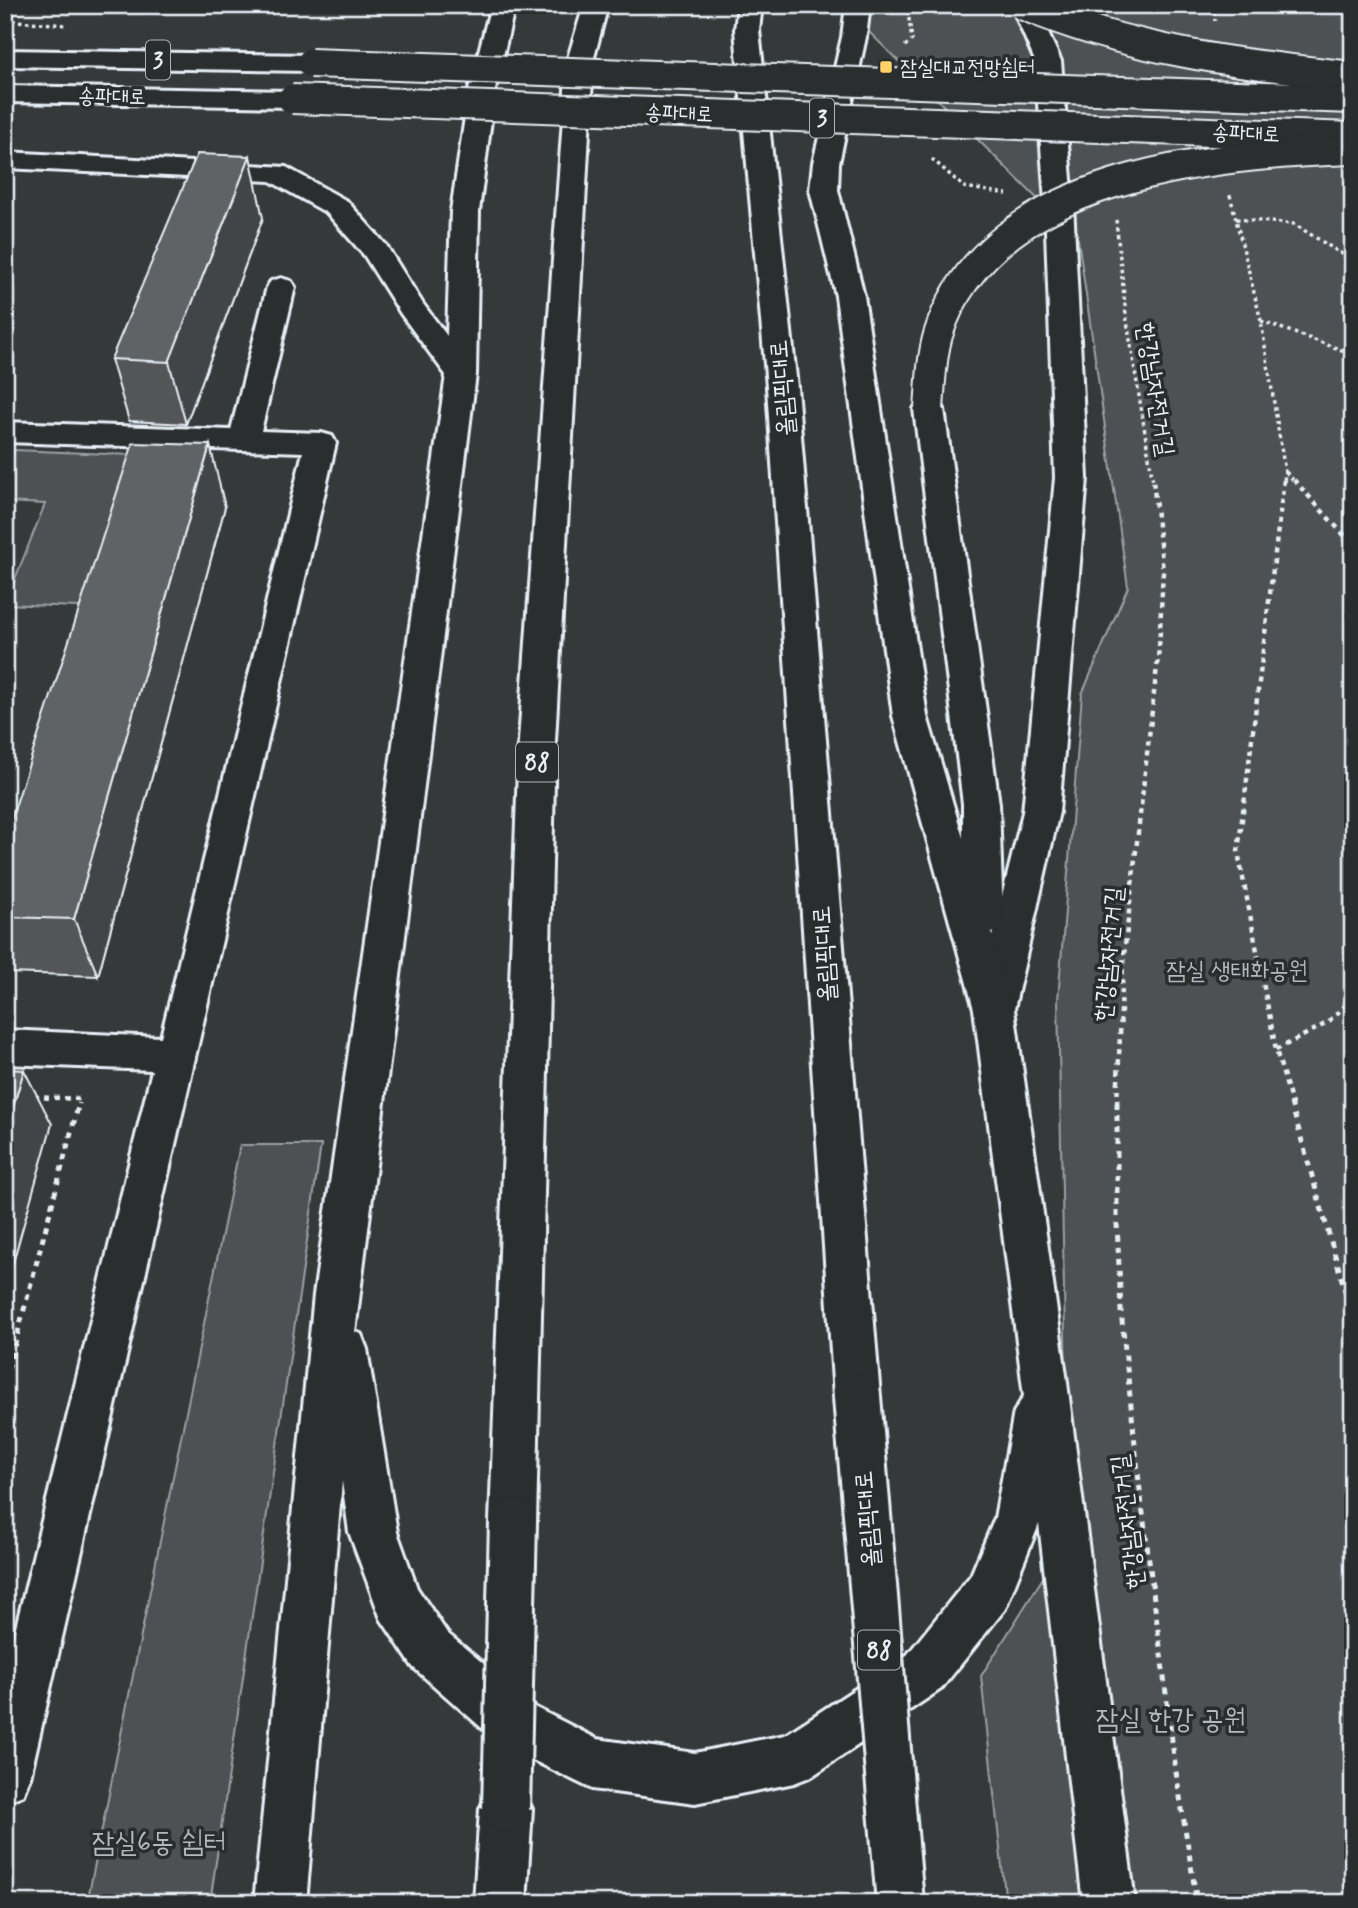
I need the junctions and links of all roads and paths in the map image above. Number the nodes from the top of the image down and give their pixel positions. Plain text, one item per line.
1 (503, 5) edge
2 (596, 5) edge
3 (750, 5) edge
4 (858, 5) edge
5 (907, 5) edge
6 (1023, 5) edge
7 (903, 47) dead end
8 (5, 58) edge
9 (1353, 76) edge
10 (5, 94) edge
11 (1353, 99) edge
12 (1353, 137) edge
13 (1353, 150) edge
14 (930, 157) dead end
15 (5, 160) edge
16 (1230, 193) dead end
17 (1059, 204) junction
18 (1114, 210) dead end
19 (1236, 219) junction
20 (1353, 261) edge
21 (281, 287) dead end
22 (1261, 321) junction
23 (1353, 354) edge
24 (461, 374) junction
25 (5, 432) edge
26 (244, 439) junction
27 (1285, 472) junction
28 (1353, 545) edge
29 (990, 990) junction
30 (1353, 998) edge
31 (5, 1047) edge
32 (1276, 1050) junction
33 (177, 1054) junction
34 (30, 1097) dead end
35 (336, 1295) junction
36 (1353, 1318) edge
37 (1044, 1375) junction
38 (5, 1381) edge
39 (5, 1777) edge
40 (280, 1903) edge
41 (500, 1903) edge
42 (900, 1903) edge
43 (1109, 1903) edge
44 (1197, 1903) edge

1 - 24 main road
2 - 41 main road, 88, bridge
3 - 42 main road, 올림픽대로 / 88, bridge
4 - 29 main road
5 - 7 path
6 - 9 main road, bridge
6 - 17 main road
8 - 11 main road, 송파대로 / 3, bridge
10 - 12 main road, 송파대로 / 3, bridge
13 - 29 main road, bridge
14 - 17 path
15 - 24 main road
16 - 19 path
17 - 29 main road
18 - 44 path, 한강남자전거길
19 - 20 path
19 - 22 path
21 - 26 main road
22 - 23 path
22 - 27 path
24 - 35 main road
25 - 26 main road
26 - 33 main road
27 - 28 path
27 - 32 path
29 - 37 main road
30 - 32 path
31 - 33 main road
32 - 36 path
33 - 39 main road
34 - 38 path
35 - 37 main road
35 - 40 main road
37 - 43 main road

